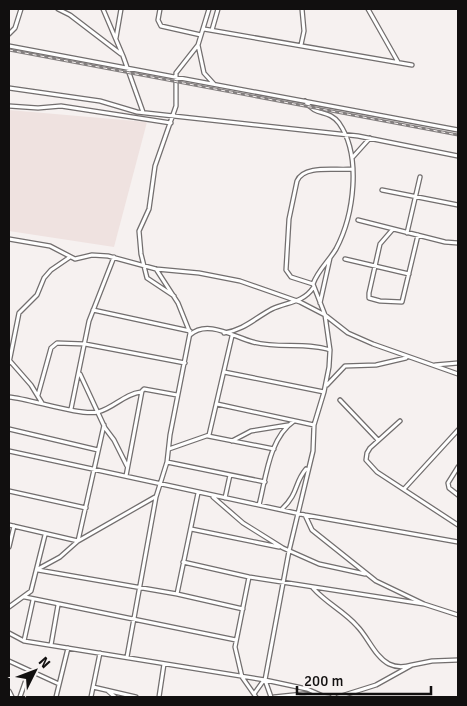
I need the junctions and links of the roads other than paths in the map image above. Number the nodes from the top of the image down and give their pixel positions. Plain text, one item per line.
1 (21, 9) edge
2 (58, 9) edge
3 (103, 9) edge
4 (121, 9) edge
5 (160, 9) edge
6 (209, 9) edge
7 (218, 9) edge
8 (302, 9) edge
9 (368, 9) edge
10 (204, 29) junction
11 (212, 30) junction
12 (9, 34) edge
13 (201, 35) junction
14 (116, 39) junction
15 (198, 45) junction
16 (301, 45) junction
17 (9, 46) edge
18 (123, 56) junction
19 (398, 62) junction
20 (412, 64) dead end
21 (127, 68) junction
22 (176, 77) junction
23 (215, 84) junction
24 (9, 88) edge
25 (305, 101) junction
26 (9, 106) edge
27 (143, 112) junction
28 (173, 116) junction
29 (171, 124) junction
30 (458, 130) edge
31 (346, 134) junction
32 (370, 138) junction
33 (458, 156) edge
34 (352, 159) junction
35 (352, 169) junction
36 (420, 177) dead end
37 (382, 190) dead end
38 (416, 197) junction
39 (458, 205) edge
40 (358, 220) dead end
41 (394, 229) junction
42 (407, 233) junction
43 (418, 235) junction
44 (9, 239) edge
45 (458, 243) edge
46 (70, 257) junction
47 (114, 257) junction
48 (330, 258) junction
49 (345, 258) dead end
50 (144, 266) junction
51 (374, 266) junction
52 (156, 269) junction
53 (409, 274) junction
54 (313, 286) junction
55 (174, 296) junction
56 (298, 300) junction
57 (320, 304) junction
58 (93, 310) junction
59 (325, 314) junction
60 (190, 331) junction
61 (223, 333) junction
62 (190, 336) junction
63 (232, 336) junction
64 (86, 344) junction
65 (330, 350) junction
66 (409, 358) junction
67 (9, 360) edge
68 (185, 363) junction
69 (458, 363) edge
70 (432, 365) junction
71 (224, 372) junction
72 (79, 374) junction
73 (458, 374) edge
74 (325, 387) junction
75 (141, 392) junction
76 (324, 392) junction
77 (38, 395) junction
78 (177, 395) junction
79 (9, 397) edge
80 (340, 400) dead end
81 (42, 404) junction
82 (217, 404) junction
83 (71, 409) junction
84 (98, 412) junction
85 (400, 420) dead end
86 (294, 421) junction
87 (104, 425) junction
88 (288, 425) junction
89 (314, 425) junction
90 (9, 429) edge
91 (458, 430) edge
92 (208, 436) junction
93 (378, 440) junction
94 (231, 441) junction
95 (169, 448) junction
96 (274, 449) junction
97 (98, 450) junction
98 (9, 451) edge
99 (167, 462) junction
100 (308, 466) junction
101 (127, 467) junction
102 (458, 467) edge
103 (94, 471) junction
104 (230, 475) junction
105 (126, 476) junction
106 (265, 482) junction
107 (160, 484) junction
108 (404, 489) junction
109 (9, 491) edge
110 (198, 492) junction
111 (210, 495) junction
112 (458, 495) edge
113 (156, 497) junction
114 (225, 498) junction
115 (259, 505) junction
116 (86, 508) junction
117 (281, 510) junction
118 (298, 513) junction
119 (305, 515) junction
120 (458, 524) edge
121 (9, 525) edge
122 (14, 526) junction
123 (191, 529) junction
124 (45, 534) junction
125 (78, 541) junction
126 (458, 542) edge
127 (9, 547) edge
128 (283, 548) junction
129 (289, 551) junction
130 (183, 562) junction
131 (38, 569) junction
132 (367, 575) junction
133 (249, 577) junction
134 (284, 583) junction
135 (140, 587) junction
136 (313, 587) junction
137 (177, 594) junction
138 (24, 596) junction
139 (33, 600) junction
140 (424, 604) junction
141 (58, 605) junction
142 (9, 607) edge
143 (243, 609) junction
144 (458, 615) edge
145 (134, 620) junction
146 (10, 633) edge
147 (236, 640) junction
148 (24, 641) junction
149 (51, 645) junction
150 (68, 648) junction
151 (100, 653) junction
152 (127, 657) junction
153 (458, 660) edge
154 (9, 661) edge
155 (164, 664) junction
156 (412, 665) junction
157 (29, 671) junction
158 (242, 677) junction
159 (264, 680) junction
160 (60, 684) junction
161 (93, 687) junction
162 (108, 690) junction
163 (9, 691) edge
164 (255, 696) edge
165 (323, 696) edge
166 (12, 697) edge
167 (20, 697) edge
168 (56, 697) edge
169 (91, 697) edge
170 (115, 697) edge
171 (136, 697) edge
172 (159, 697) edge
173 (273, 697) edge
174 (329, 697) edge
175 (338, 697) edge

1 - 12 street
2 - 18 street
3 - 14 street
4 - 14 street
5 - 13 street
6 - 10 street
7 - 11 street
8 - 16 street
9 - 19 street
10 - 11 street
10 - 13 street
11 - 16 street
13 - 15 street
14 - 18 street
15 - 22 street
15 - 23 street
16 - 19 street
17 - 21 street
18 - 21 street
19 - 20 street
21 - 22 street
21 - 27 street
22 - 23 street
22 - 28 street
23 - 25 street
24 - 27 street
25 - 30 street
25 - 31 street
26 - 29 street
27 - 28 street
28 - 29 street
28 - 31 street
29 - 50 street
31 - 32 street
31 - 34 street
32 - 33 street
32 - 34 street
34 - 35 street
35 - 48 street
35 - 54 street
36 - 38 street
37 - 38 street
38 - 39 street
38 - 42 street
40 - 41 street
41 - 42 street
41 - 51 street
42 - 43 street
43 - 45 street
43 - 53 street
44 - 46 street
46 - 47 street
46 - 67 street
47 - 50 street
47 - 58 street
48 - 54 street
48 - 57 street
49 - 51 street
50 - 52 street
50 - 55 street
51 - 53 street
51 - 53 street
52 - 55 street
52 - 56 street
54 - 56 street
54 - 57 street
55 - 60 street
56 - 59 street
56 - 61 street
57 - 59 street
58 - 60 street
58 - 64 street
59 - 65 street
59 - 66 street
60 - 62 street
61 - 62 street
61 - 63 street
62 - 68 street
63 - 65 street
63 - 71 street
64 - 68 street
64 - 72 street
64 - 77 street
65 - 74 street
66 - 70 street
66 - 74 street
67 - 77 street
68 - 78 street
69 - 70 street
70 - 73 street
71 - 76 street
71 - 82 street
72 - 83 street
72 - 84 street
74 - 76 street
75 - 78 street
75 - 84 street
75 - 101 street
76 - 89 street
77 - 81 street
78 - 95 street
79 - 81 street
80 - 93 street
81 - 83 street
82 - 86 street
82 - 92 street
83 - 84 street
84 - 87 street
85 - 93 street
86 - 88 street
86 - 89 street
87 - 97 street
87 - 101 street
88 - 94 street
88 - 96 street
89 - 100 street
90 - 97 street
91 - 108 street
92 - 94 street
92 - 95 street
93 - 108 street
94 - 96 street
95 - 99 street
96 - 106 street
97 - 103 street
98 - 103 street
99 - 104 street
99 - 107 street
100 - 117 street
100 - 118 street
101 - 105 street
102 - 112 street
103 - 105 street
103 - 116 street
104 - 106 street
104 - 114 street
105 - 107 street
106 - 115 street
107 - 110 street
107 - 113 street
108 - 120 street
109 - 116 street
110 - 111 street
110 - 123 street
111 - 114 street
111 - 128 street
113 - 125 street
113 - 135 street
114 - 115 street
115 - 117 street
116 - 125 street
117 - 118 street
118 - 119 street
118 - 129 street
119 - 126 street
119 - 132 street
121 - 122 street
122 - 124 street
122 - 127 street
123 - 128 street
123 - 130 street
124 - 125 street
124 - 131 street
125 - 131 street
128 - 129 street
129 - 132 street
129 - 134 street
130 - 133 street
130 - 137 street
131 - 135 street
131 - 138 street
132 - 140 street
133 - 134 street
133 - 143 street
134 - 136 street
134 - 159 street
135 - 137 street
135 - 145 street
136 - 140 street
136 - 156 street
137 - 143 street
138 - 139 street
138 - 142 street
139 - 141 street
139 - 148 street
140 - 144 street
141 - 145 street
141 - 149 street
143 - 147 street
145 - 147 street
145 - 152 street
146 - 148 street
147 - 158 street
148 - 149 street
149 - 150 street
150 - 151 street
150 - 160 street
151 - 152 street
151 - 161 street
152 - 155 street
153 - 156 street
154 - 157 street
155 - 158 street
155 - 172 street
156 - 175 street
157 - 160 street
157 - 167 street
158 - 159 street
158 - 164 street
159 - 164 street
159 - 165 street
159 - 173 street
160 - 168 street
161 - 162 street
161 - 169 street
162 - 170 street
162 - 171 street
163 - 166 street
165 - 173 street
165 - 174 street

